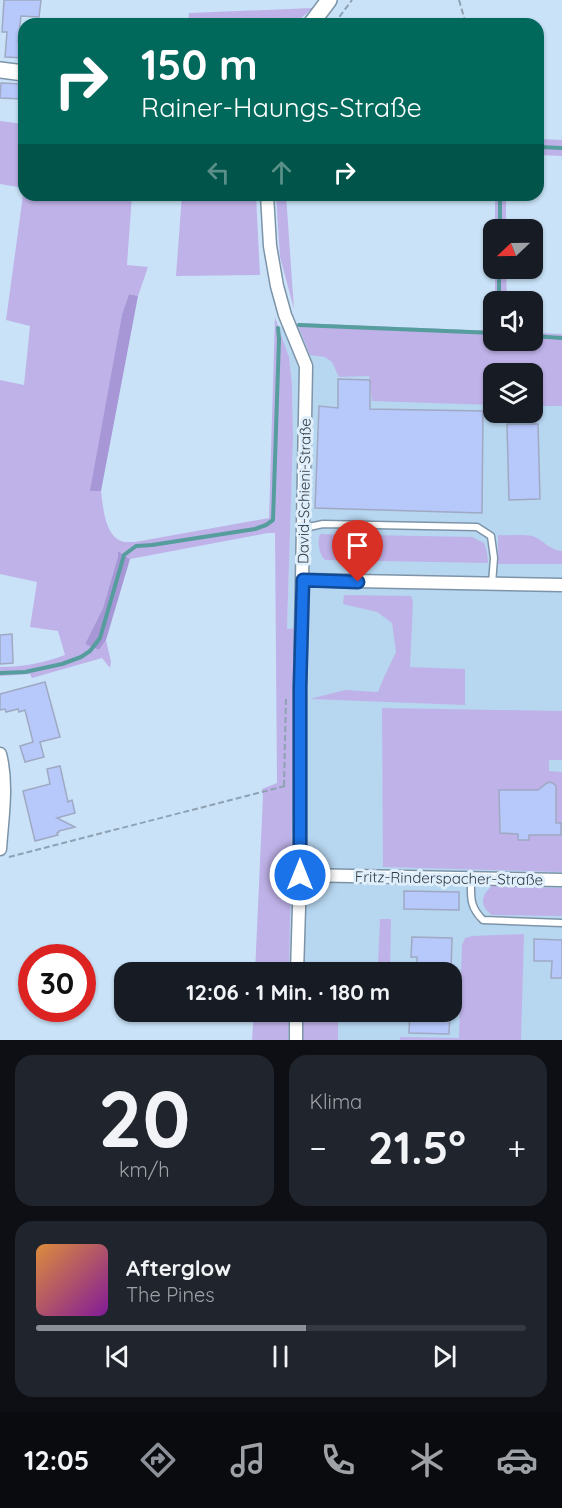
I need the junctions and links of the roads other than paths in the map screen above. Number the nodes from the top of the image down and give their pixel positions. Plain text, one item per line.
1 (329, 0) edge
2 (316, 18) edge
3 (0, 70) edge
4 (18, 72) edge
5 (267, 201) edge
6 (303, 528) junction
7 (303, 580) junction
8 (492, 584) junction
9 (562, 585) edge
10 (0, 754) edge
11 (0, 849) edge
12 (300, 875) junction
13 (471, 878) junction
14 (562, 880) edge
15 (562, 923) edge
16 (297, 962) edge
17 (297, 1022) edge
18 (296, 1040) edge

1 - 2 street
3 - 4 street
5 - 6 street, David-Schieni-Straße
6 - 7 street, David-Schieni-Straße
6 - 8 lane
7 - 8 street
7 - 12 street, David-Schieni-Straße
8 - 9 street
10 - 11 street
12 - 13 street, Fritz-Rinderspacher-Straße
12 - 16 street, David-Schieni-Straße
13 - 14 street, Fritz-Rinderspacher-Straße
13 - 15 lane
17 - 18 street

